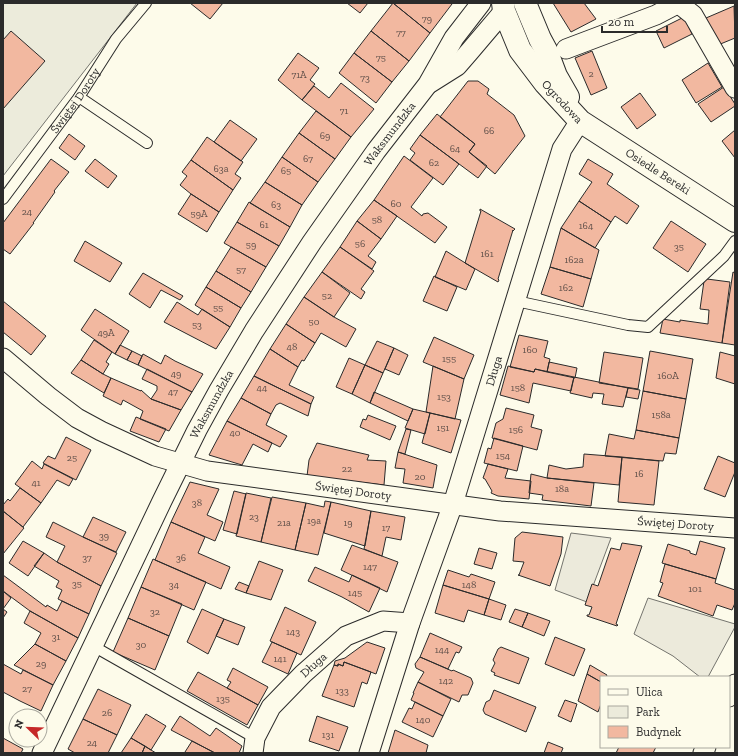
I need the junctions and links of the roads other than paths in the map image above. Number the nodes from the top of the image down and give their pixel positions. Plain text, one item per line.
1 (146, 3) edge
2 (481, 3) edge
3 (525, 3) edge
4 (678, 3) edge
5 (506, 6) edge
6 (566, 49) dead end
7 (428, 84) junction
8 (735, 88) edge
9 (79, 97) junction
10 (580, 121) junction
11 (147, 143) dead end
12 (3, 198) edge
13 (735, 221) edge
14 (735, 241) edge
15 (516, 301) junction
16 (3, 358) edge
17 (180, 463) junction
18 (452, 504) junction
19 (735, 528) edge
20 (410, 623) junction
21 (93, 646) junction
22 (735, 684) edge
23 (730, 695) edge
24 (254, 745) edge
25 (42, 753) edge
26 (370, 753) edge

1 - 9 lane, Świętej Doroty
2 - 7 street, Waksmundzka
3 - 10 street, Ogrodowa
4 - 6 street
4 - 8 street
5 - 7 street, Waksmundzka
5 - 10 street, Ogrodowa
7 - 17 street, Waksmundzka
9 - 11 lane
9 - 12 lane, Świętej Doroty
10 - 13 street, Osiedle Bereki
10 - 15 street, Długa
14 - 15 lane
15 - 18 street, Długa
16 - 17 street, Świętej Doroty
17 - 18 street, Świętej Doroty
17 - 21 street, Waksmundzka
18 - 19 street, Świętej Doroty
18 - 20 street, Długa
20 - 24 street, Długa
20 - 26 street, Długa
21 - 24 lane
21 - 25 street, Waksmundzka
22 - 23 street

